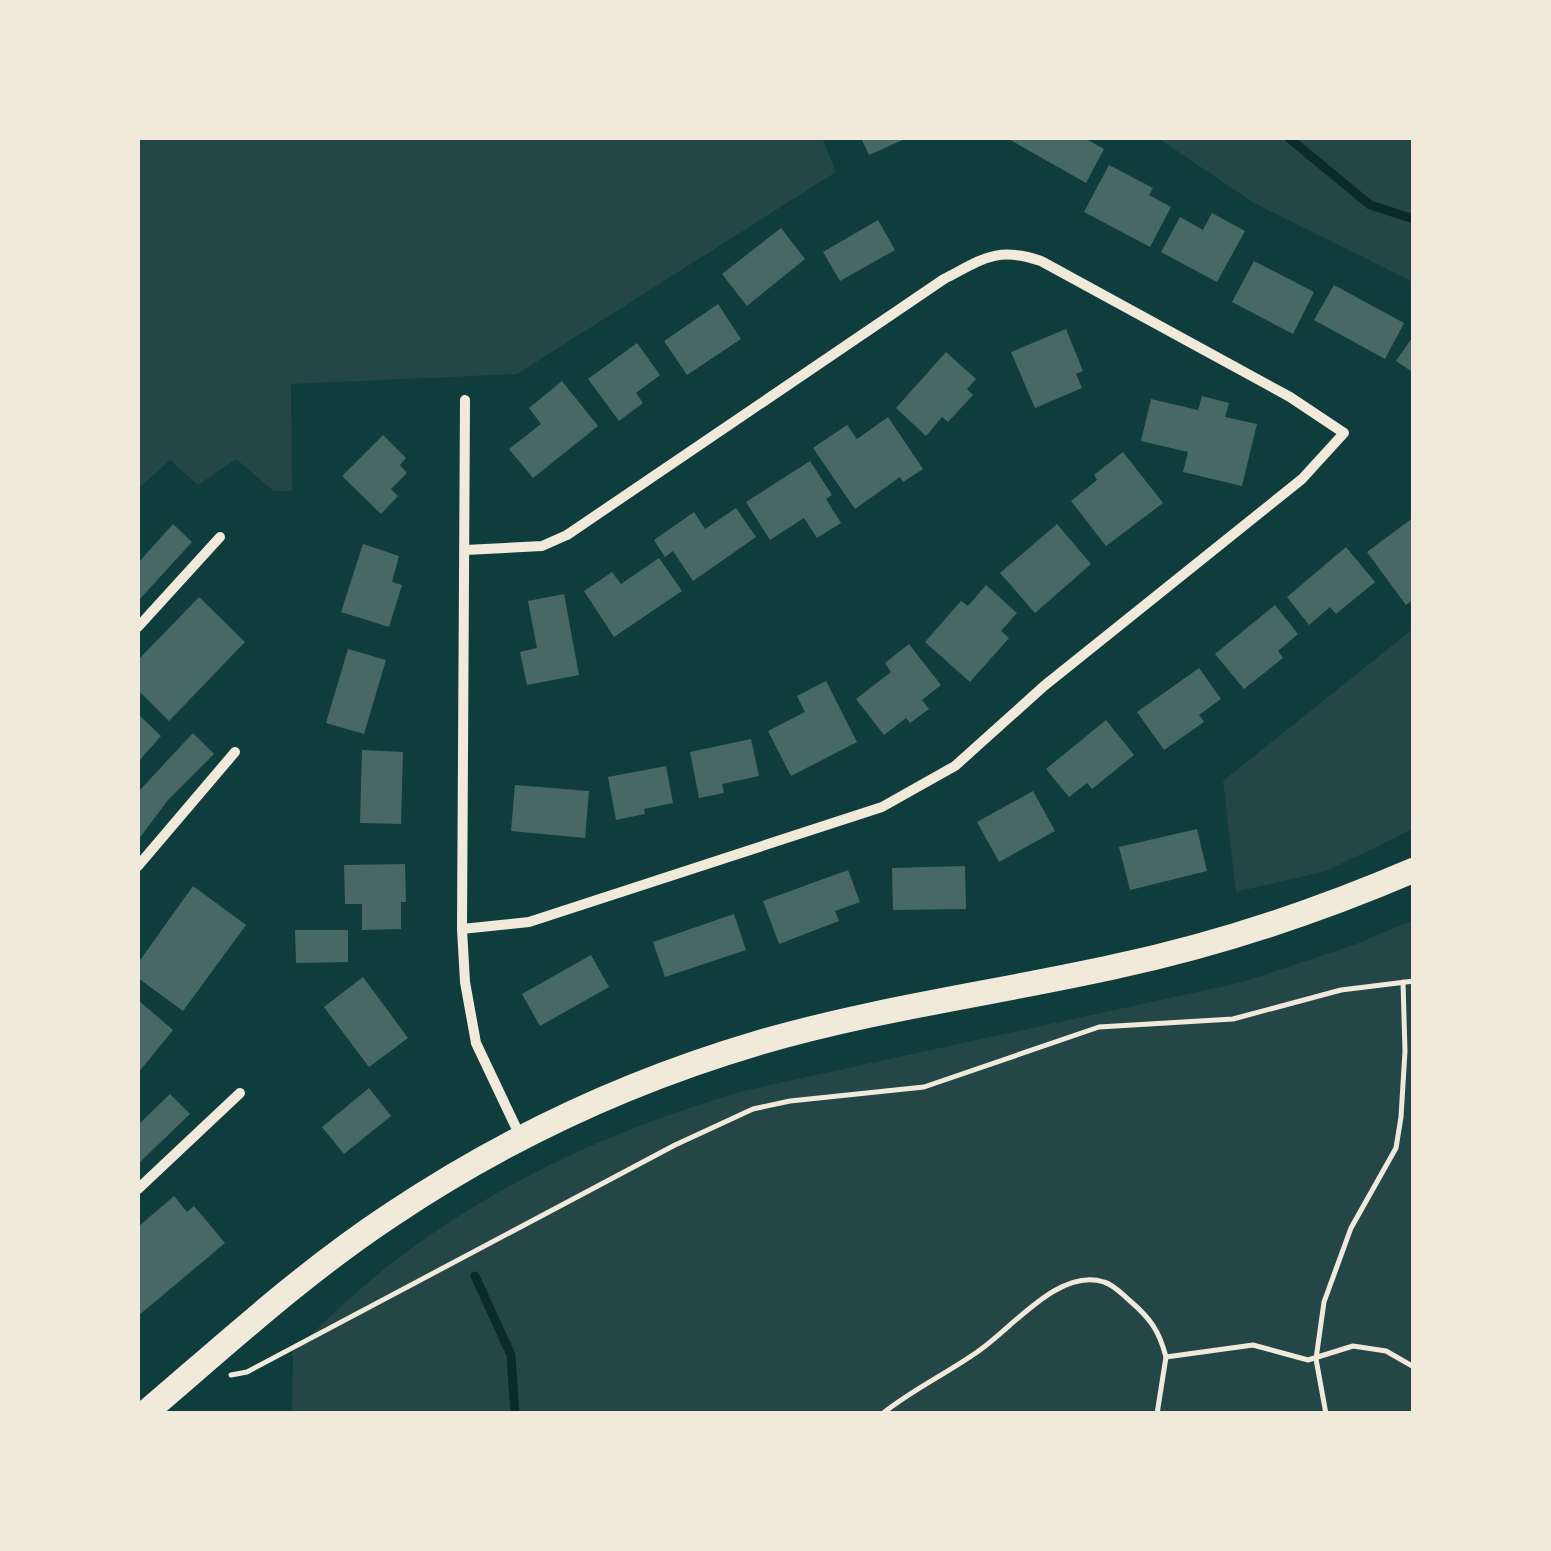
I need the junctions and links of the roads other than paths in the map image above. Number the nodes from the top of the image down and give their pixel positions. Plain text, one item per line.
1 (465, 400) dead end
2 (220, 537) dead end
3 (465, 550) junction
4 (138, 626) edge
5 (235, 752) dead end
6 (138, 866) edge
7 (1414, 870) edge
8 (462, 929) junction
9 (240, 1093) dead end
10 (522, 1138) junction
11 (138, 1189) edge
12 (144, 1414) edge

1 - 3 street
2 - 4 street
3 - 8 street
3 - 8 street
5 - 6 street
7 - 10 main road
8 - 10 street
9 - 11 street
10 - 12 main road

